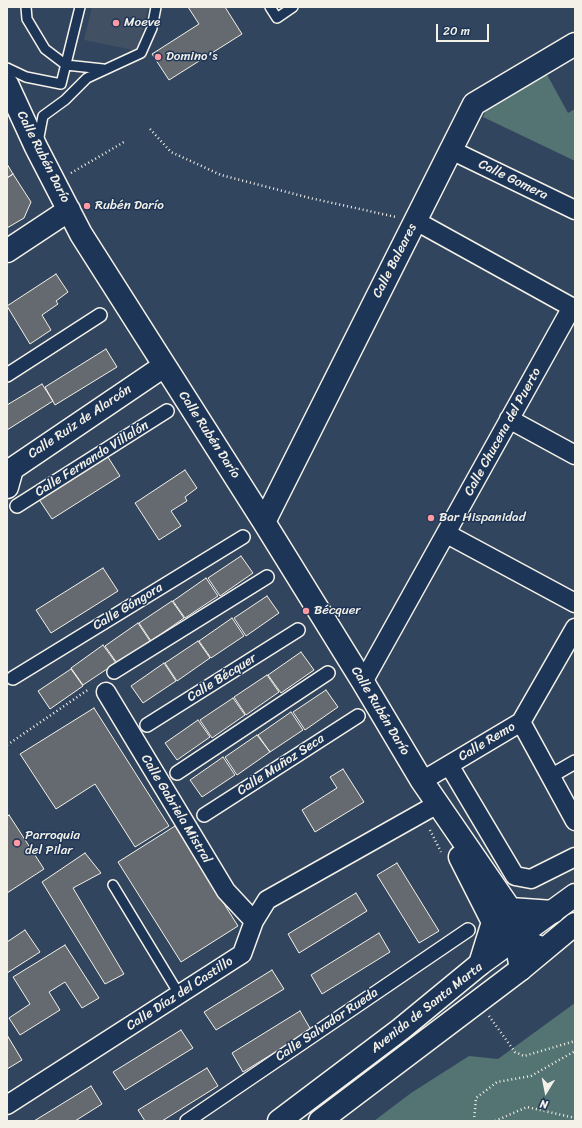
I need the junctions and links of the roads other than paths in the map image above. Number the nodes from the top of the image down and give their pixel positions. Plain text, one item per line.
1 (26, 7) edge
2 (80, 7) edge
3 (156, 7) edge
4 (270, 7) edge
5 (293, 7) edge
6 (575, 44) edge
7 (66, 65) junction
8 (7, 68) edge
9 (103, 69) junction
10 (7, 84) edge
11 (36, 147) junction
12 (451, 150) junction
13 (70, 210) junction
14 (575, 210) edge
15 (406, 219) junction
16 (7, 251) edge
17 (574, 308) edge
18 (100, 316) dead end
19 (164, 366) junction
20 (7, 374) edge
21 (167, 412) dead end
22 (509, 420) junction
23 (575, 455) edge
24 (9, 476) edge
25 (17, 506) dead end
26 (264, 522) junction
27 (447, 534) junction
28 (244, 537) dead end
29 (267, 577) dead end
30 (575, 603) edge
31 (575, 628) edge
32 (298, 630) dead end
33 (114, 672) road end
34 (328, 673) dead end
35 (13, 678) dead end
36 (363, 682) junction
37 (106, 692) dead end
38 (358, 716) dead end
39 (520, 722) junction
40 (147, 725) dead end
41 (575, 762) edge
42 (449, 765) junction
43 (177, 772) dead end
44 (549, 777) junction
45 (422, 781) junction
46 (434, 806) junction
47 (204, 815) dead end
48 (575, 821) edge
49 (575, 857) edge
50 (113, 885) dead end
51 (575, 895) edge
52 (553, 912) junction
53 (502, 915) junction
54 (254, 921) junction
55 (575, 924) edge
56 (468, 930) dead end
57 (516, 938) junction
58 (544, 949) junction
59 (480, 964) junction
60 (521, 969) junction
61 (179, 994) junction
62 (7, 1105) edge
63 (186, 1121) edge
64 (279, 1121) edge
65 (320, 1121) edge

1 - 7 lane
2 - 7 lane
3 - 9 lane
4 - 5 lane
6 - 12 street, Calle Baleares
7 - 8 lane
7 - 9 lane
9 - 11 lane
10 - 11 street, Calle Rubén Darío
11 - 13 street, Calle Rubén Darío
12 - 14 street, Calle Gomera
12 - 15 street, Calle Baleares
13 - 16 street
13 - 19 street, Calle Rubén Darío
15 - 17 street
15 - 26 street, Calle Baleares
17 - 22 street, Calle Chucena del Puerto
18 - 20 street
19 - 24 street, Calle Ruiz de Alarcón
19 - 26 street, Calle Rubén Darío
21 - 25 street, Calle Fernando Villalón
22 - 23 street
22 - 27 street, Calle Chucena del Puerto
26 - 36 street, Calle Rubén Darío
27 - 30 street
27 - 36 street, Calle Chucena del Puerto
28 - 35 street, Calle Góngora
29 - 33 street
31 - 39 street, Calle Remo
32 - 40 street, Calle Bécquer
34 - 43 street
36 - 45 street, Calle Rubén Darío
37 - 54 street, Calle Gabriela Mistral
38 - 47 street, Calle Muñoz Seca
39 - 42 street, Calle Remo
39 - 44 street
41 - 44 street
42 - 45 street, Calle Remo
42 - 49 street
44 - 48 street
45 - 46 street, Calle Rubén Darío
45 - 53 street, Calle Rubén Darío
46 - 53 street, Calle Rubén Darío
46 - 54 street, Calle Díaz del Castillo
50 - 61 lane
51 - 52 street, Avenida de Santa Marta
52 - 53 street
52 - 57 street, Avenida de Santa Marta
53 - 57 street, Calle Rubén Darío
53 - 59 street
54 - 61 street, Calle Díaz del Castillo
55 - 58 street, Avenida de Santa Marta
56 - 63 street, Calle Salvador Rueda
57 - 58 street, Calle Rubén Darío
57 - 59 street, Avenida de Santa Marta
57 - 60 street
58 - 60 street, Avenida de Santa Marta
59 - 64 street, Avenida de Santa Marta
60 - 65 street, Avenida de Santa Marta
61 - 62 street, Calle Díaz del Castillo

